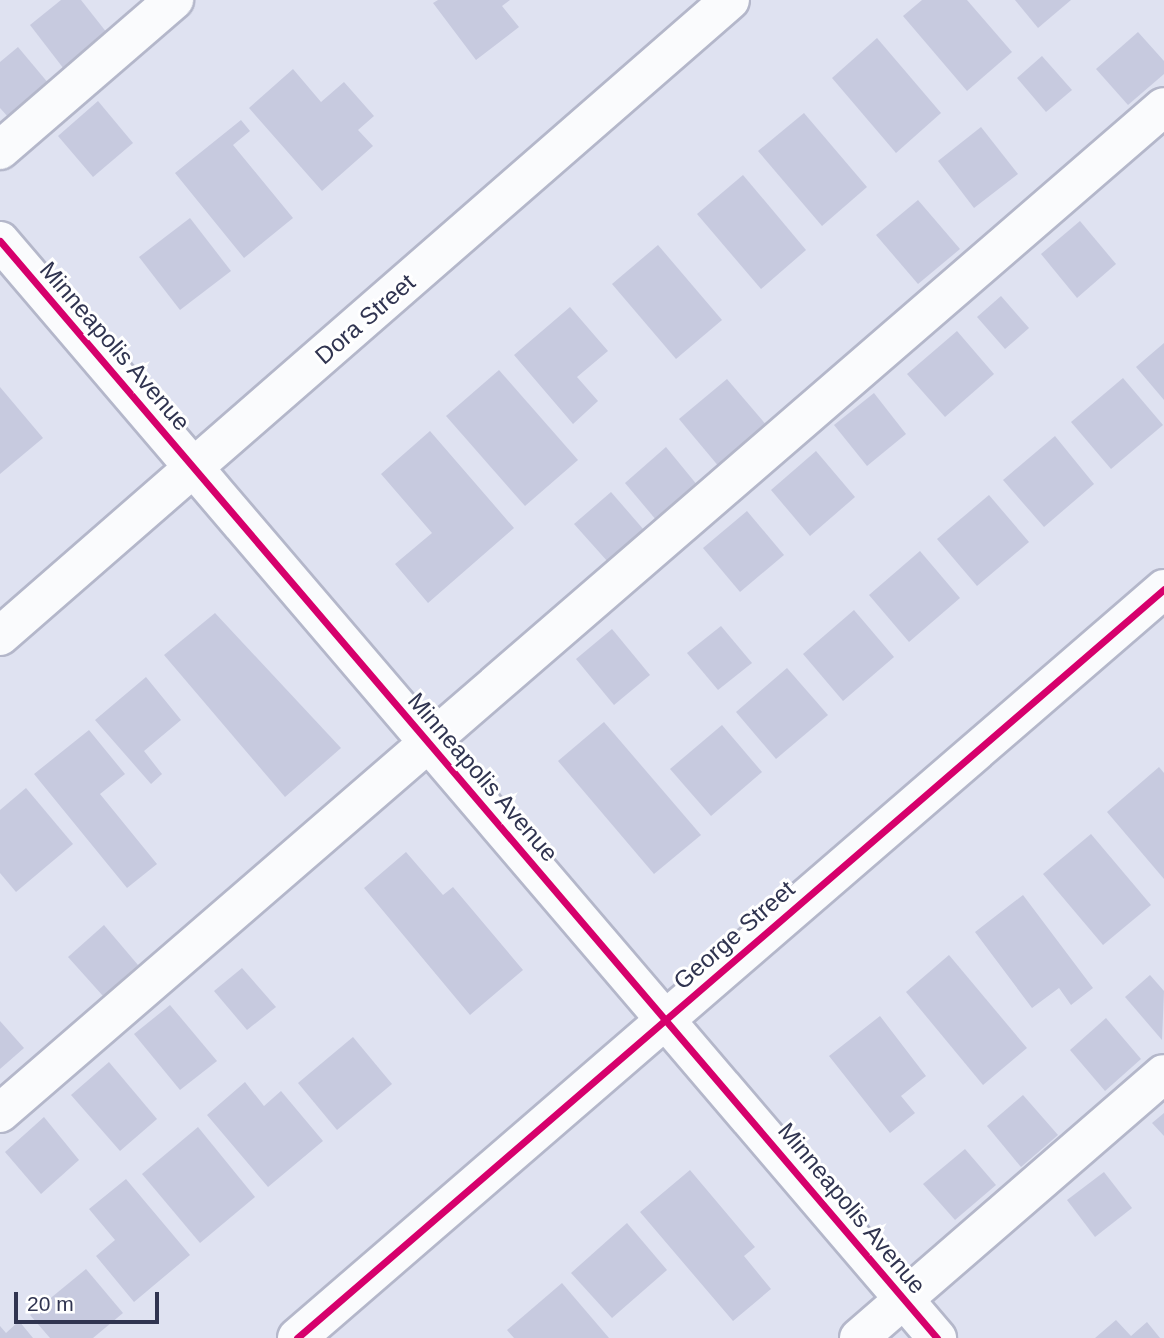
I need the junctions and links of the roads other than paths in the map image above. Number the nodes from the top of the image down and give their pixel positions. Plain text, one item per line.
1 (174, 0) edge
2 (730, 0) edge
3 (1164, 107) edge
4 (0, 150) edge
5 (0, 241) edge
6 (194, 468) junction
7 (1164, 589) edge
8 (0, 636) edge
9 (429, 743) junction
10 (665, 1020) junction
11 (1164, 1074) edge
12 (0, 1113) edge
13 (904, 1299) junction
14 (297, 1338) edge
15 (859, 1338) edge
16 (937, 1338) edge

1 - 4 street
2 - 6 street, Dora Street
3 - 9 street
5 - 6 street, Minneapolis Avenue
6 - 8 street, Dora Street
6 - 9 street, Minneapolis Avenue
7 - 10 street, George Street
9 - 10 street, Minneapolis Avenue
9 - 12 street
10 - 13 street, Minneapolis Avenue
10 - 14 street, George Street
11 - 13 street
13 - 15 street
13 - 16 street, Minneapolis Avenue

